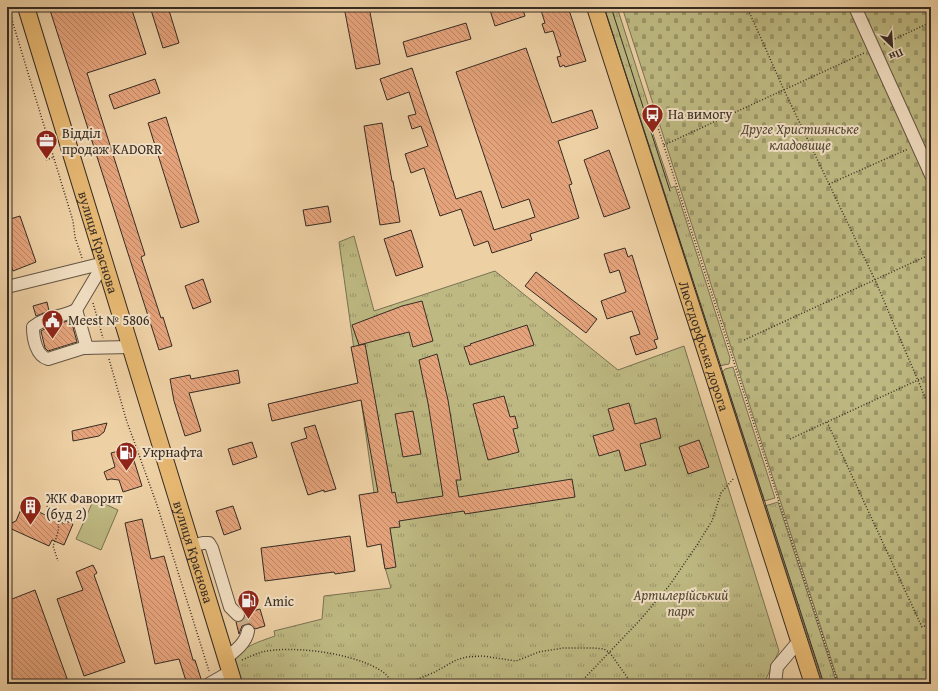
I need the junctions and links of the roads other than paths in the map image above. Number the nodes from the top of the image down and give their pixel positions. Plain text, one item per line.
1 (26, 7) edge
2 (595, 7) edge
3 (855, 7) edge
4 (931, 175) edge
5 (104, 263) junction
6 (7, 287) edge
7 (76, 310) junction
8 (130, 347) junction
9 (87, 348) junction
10 (191, 546) junction
11 (211, 611) junction
12 (248, 631) dead end
13 (799, 641) junction
14 (232, 669) edge
15 (211, 683) edge
16 (775, 684) edge
17 (813, 684) edge

1 - 5 main road, вулиця Краснова
2 - 13 main road, Люстдорфська дорога
3 - 4 lane
5 - 6 lane
5 - 7 lane
5 - 8 main road, вулиця Краснова
7 - 9 lane
7 - 9 lane
8 - 9 lane
8 - 10 main road, вулиця Краснова
10 - 11 main road, вулиця Краснова
10 - 11 lane
11 - 14 main road, вулиця Краснова
12 - 14 lane
13 - 16 lane
13 - 17 main road, Люстдорфська дорога
14 - 15 lane

